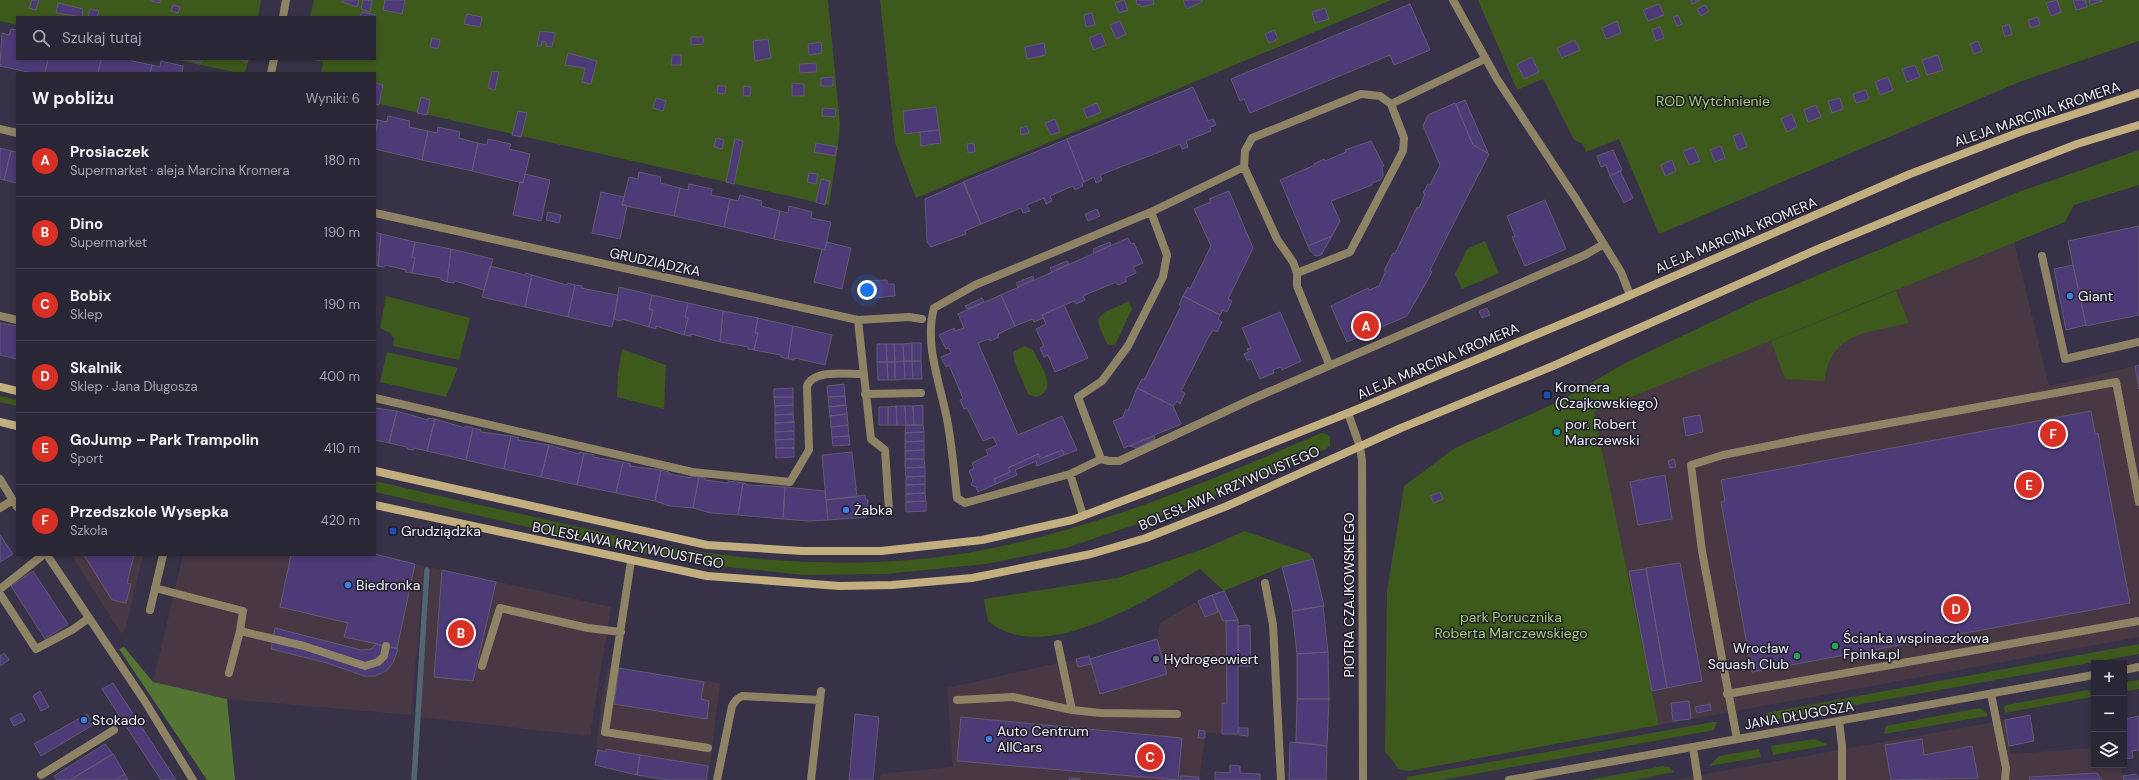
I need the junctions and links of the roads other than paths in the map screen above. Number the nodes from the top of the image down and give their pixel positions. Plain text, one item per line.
1 (286, 0) edge
2 (1453, 0) edge
3 (283, 16) edge
4 (1485, 59) junction
5 (274, 60) edge
6 (271, 72) edge
7 (2139, 93) edge
8 (1391, 104) junction
9 (2139, 125) edge
10 (0, 129) edge
11 (16, 133) edge
12 (1244, 167) junction
13 (1151, 212) junction
14 (376, 213) edge
15 (1604, 244) junction
16 (2042, 256) dead end
17 (1297, 273) junction
18 (1630, 295) junction
19 (0, 316) edge
20 (16, 320) edge
21 (858, 320) junction
22 (930, 322) junction
23 (2139, 342) edge
24 (1329, 364) junction
25 (863, 374) junction
26 (0, 387) edge
27 (16, 390) edge
28 (921, 393) dead end
29 (865, 394) junction
30 (376, 398) edge
31 (1348, 413) junction
32 (0, 422) edge
33 (16, 426) edge
34 (1360, 447) junction
35 (1101, 458) junction
36 (376, 471) edge
37 (1070, 474) junction
38 (0, 479) edge
39 (2139, 502) edge
40 (15, 504) edge
41 (376, 505) edge
42 (0, 508) edge
43 (889, 511) dead end
44 (1083, 515) junction
45 (42, 556) edge
46 (48, 556) edge
47 (163, 556) edge
48 (631, 561) junction
49 (1265, 583) dead end
50 (155, 588) junction
51 (0, 590) edge
52 (0, 594) edge
53 (150, 610) dead end
54 (89, 618) junction
55 (2139, 621) edge
56 (240, 631) junction
57 (621, 632) junction
58 (1058, 644) dead end
59 (386, 646) dead end
60 (482, 666) dead end
61 (2139, 668) edge
62 (2127, 670) edge
63 (229, 673) dead end
64 (2091, 677) edge
65 (821, 691) dead end
66 (1727, 694) junction
67 (1991, 694) junction
68 (820, 700) junction
69 (957, 700) dead end
70 (1072, 710) junction
71 (1177, 714) dead end
72 (1839, 721) junction
73 (114, 730) dead end
74 (1737, 739) junction
75 (708, 748) dead end
76 (1693, 748) junction
77 (40, 776) dead end
78 (193, 780) edge
79 (717, 780) edge
80 (812, 780) edge
81 (1281, 780) edge
82 (1363, 780) edge
83 (1509, 780) edge
84 (1698, 780) edge
85 (1842, 780) edge
86 (2005, 780) edge

1 - 3 street
2 - 4 street
4 - 8 street
4 - 15 street
5 - 6 street
7 - 18 main road, ALEJA MARCINA KROMERA
8 - 12 street
8 - 17 street
9 - 34 main road
10 - 11 street
12 - 13 street
12 - 17 street
13 - 22 street
13 - 35 street
14 - 21 street, GRUDZIĄDZKA
15 - 18 street
15 - 24 street
16 - 23 street
17 - 24 street
18 - 31 main road, ALEJA MARCINA KROMERA
19 - 20 street
21 - 22 street, GRUDZIĄDZKA
21 - 25 street
22 - 37 street
24 - 35 street
25 - 29 street
25 - 30 street
26 - 27 main road
28 - 29 street
29 - 43 street
31 - 34 street, PIOTRA CZAJKOWSKIEGO
31 - 44 main road, BOLESŁAWA KRZYWOUSTEGO
32 - 33 main road
34 - 48 main road, BOLESŁAWA KRZYWOUSTEGO
34 - 82 street, PIOTRA CZAJKOWSKIEGO
35 - 37 street
36 - 44 main road, BOLESŁAWA KRZYWOUSTEGO
37 - 44 street
38 - 40 street
39 - 66 street
40 - 42 street
41 - 48 main road, BOLESŁAWA KRZYWOUSTEGO
45 - 51 street
46 - 54 street
47 - 50 street
48 - 57 street
49 - 81 street
50 - 53 street
50 - 56 street
52 - 54 street
54 - 78 street
55 - 66 street
56 - 59 street
56 - 63 street
57 - 60 street
57 - 75 street
58 - 70 street
61 - 62 street
64 - 67 street, JANA DŁUGOSZA
65 - 68 street
66 - 74 street
67 - 72 street, JANA DŁUGOSZA
67 - 86 street
68 - 79 street
68 - 80 street
69 - 70 street
70 - 71 street
72 - 74 street, JANA DŁUGOSZA
72 - 85 street
73 - 77 street
74 - 76 street, JANA DŁUGOSZA
76 - 83 street, JANA DŁUGOSZA
76 - 84 street

